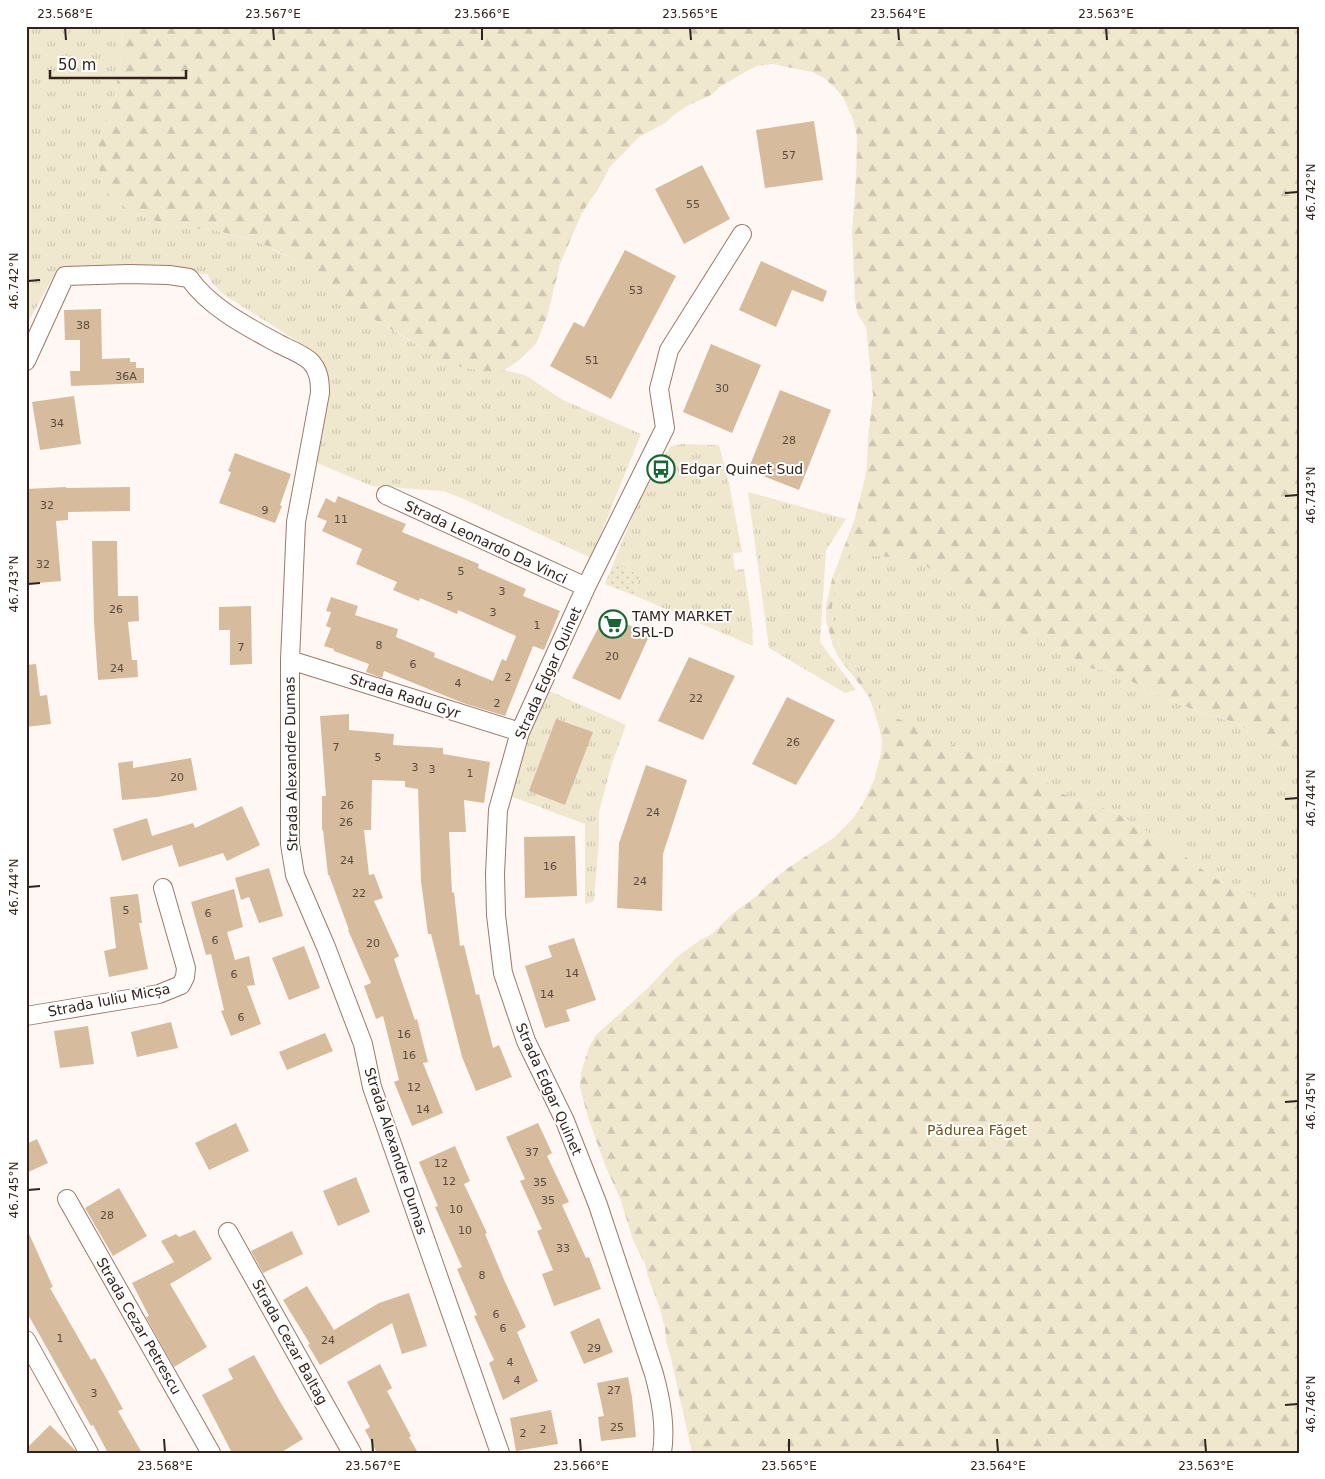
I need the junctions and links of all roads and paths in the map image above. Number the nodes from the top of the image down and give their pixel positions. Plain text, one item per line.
1 (742, 234) dead end
2 (26, 361) edge
3 (386, 496) dead end
4 (586, 587) junction
5 (290, 660) junction
6 (520, 732) junction
7 (163, 888) dead end
8 (26, 1016) edge
9 (67, 1200) dead end
10 (228, 1232) dead end
11 (26, 1340) edge
12 (89, 1453) edge
13 (211, 1453) edge
14 (352, 1453) edge
15 (500, 1453) edge
16 (662, 1453) edge

1 - 4 street, Strada Edgar Quinet
2 - 5 street, Strada Alexandre Dumas
3 - 4 street, Strada Leonardo Da Vinci
4 - 6 street, Strada Edgar Quinet
5 - 6 street, Strada Radu Gyr
5 - 15 street, Strada Alexandre Dumas
6 - 16 street, Strada Edgar Quinet
7 - 8 street, Strada Iuliu Micșa
9 - 13 street, Strada Cezar Petrescu
10 - 14 street, Strada Cezar Baltag
11 - 12 street

